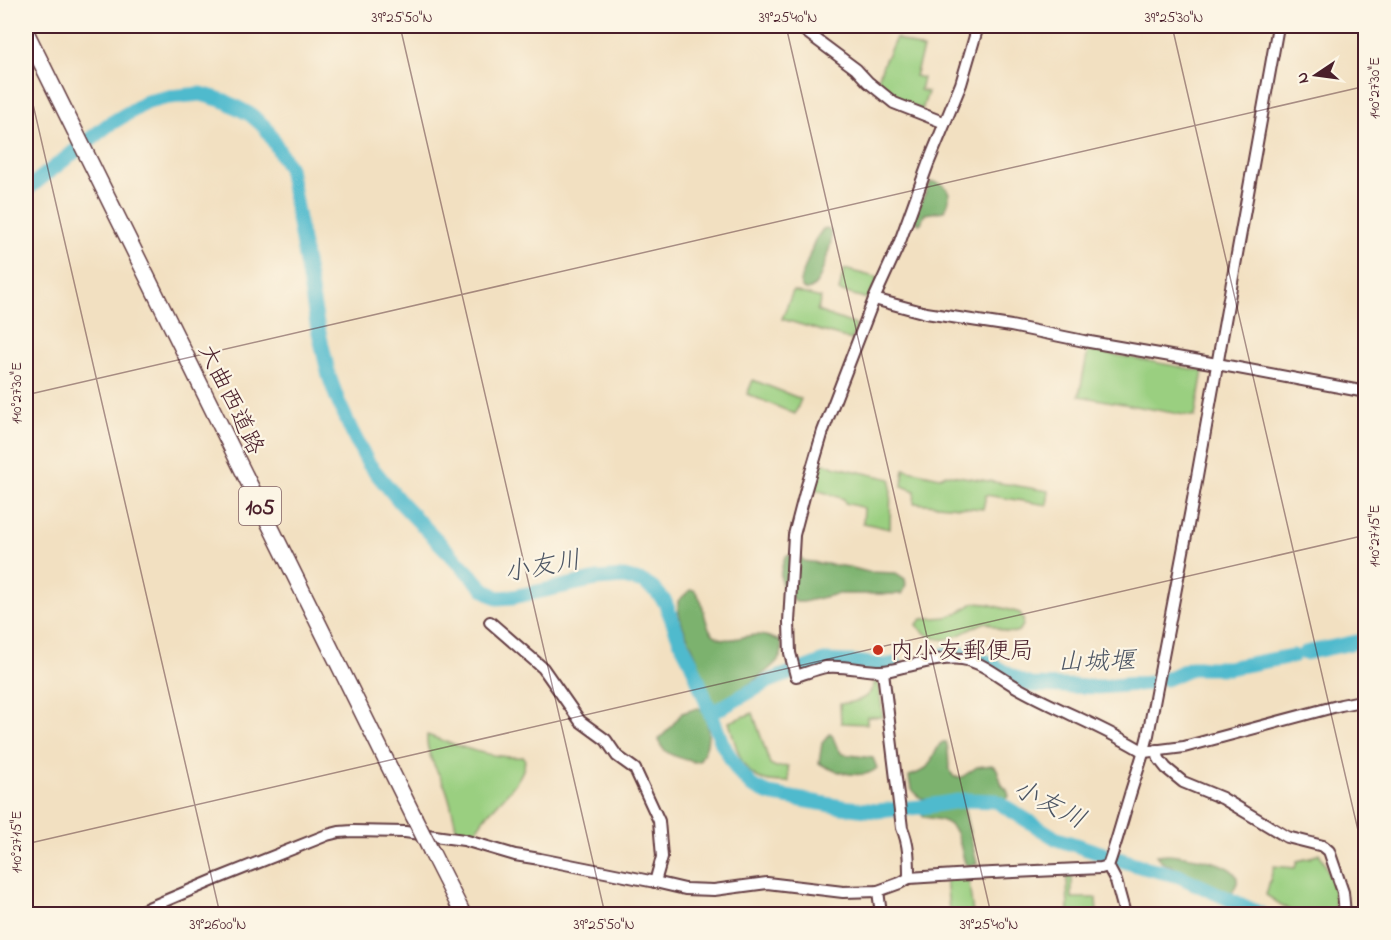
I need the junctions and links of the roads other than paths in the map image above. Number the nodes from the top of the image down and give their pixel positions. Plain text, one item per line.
1 (978, 26) edge
2 (1278, 26) edge
3 (801, 28) dead end
4 (26, 32) edge
5 (945, 123) junction
6 (874, 299) junction
7 (1217, 364) junction
8 (1365, 392) edge
9 (490, 622) dead end
10 (883, 672) junction
11 (1365, 700) edge
12 (1157, 750) junction
13 (1144, 752) junction
14 (1108, 866) junction
15 (909, 878) junction
16 (655, 882) junction
17 (878, 891) junction
18 (134, 915) edge
19 (464, 915) edge
20 (881, 915) edge
21 (1125, 915) edge
22 (1345, 915) edge

1 - 5 street
2 - 7 street
3 - 5 street
4 - 19 highway, 大曲西道路 / 105, bridge
5 - 6 street
6 - 7 street
6 - 10 street
7 - 8 street
7 - 13 street
9 - 16 street
10 - 13 street
10 - 15 street
11 - 12 street
12 - 13 street
12 - 22 street
13 - 14 street
14 - 15 street
14 - 21 street
15 - 17 street
16 - 17 street
16 - 18 street
17 - 20 street

